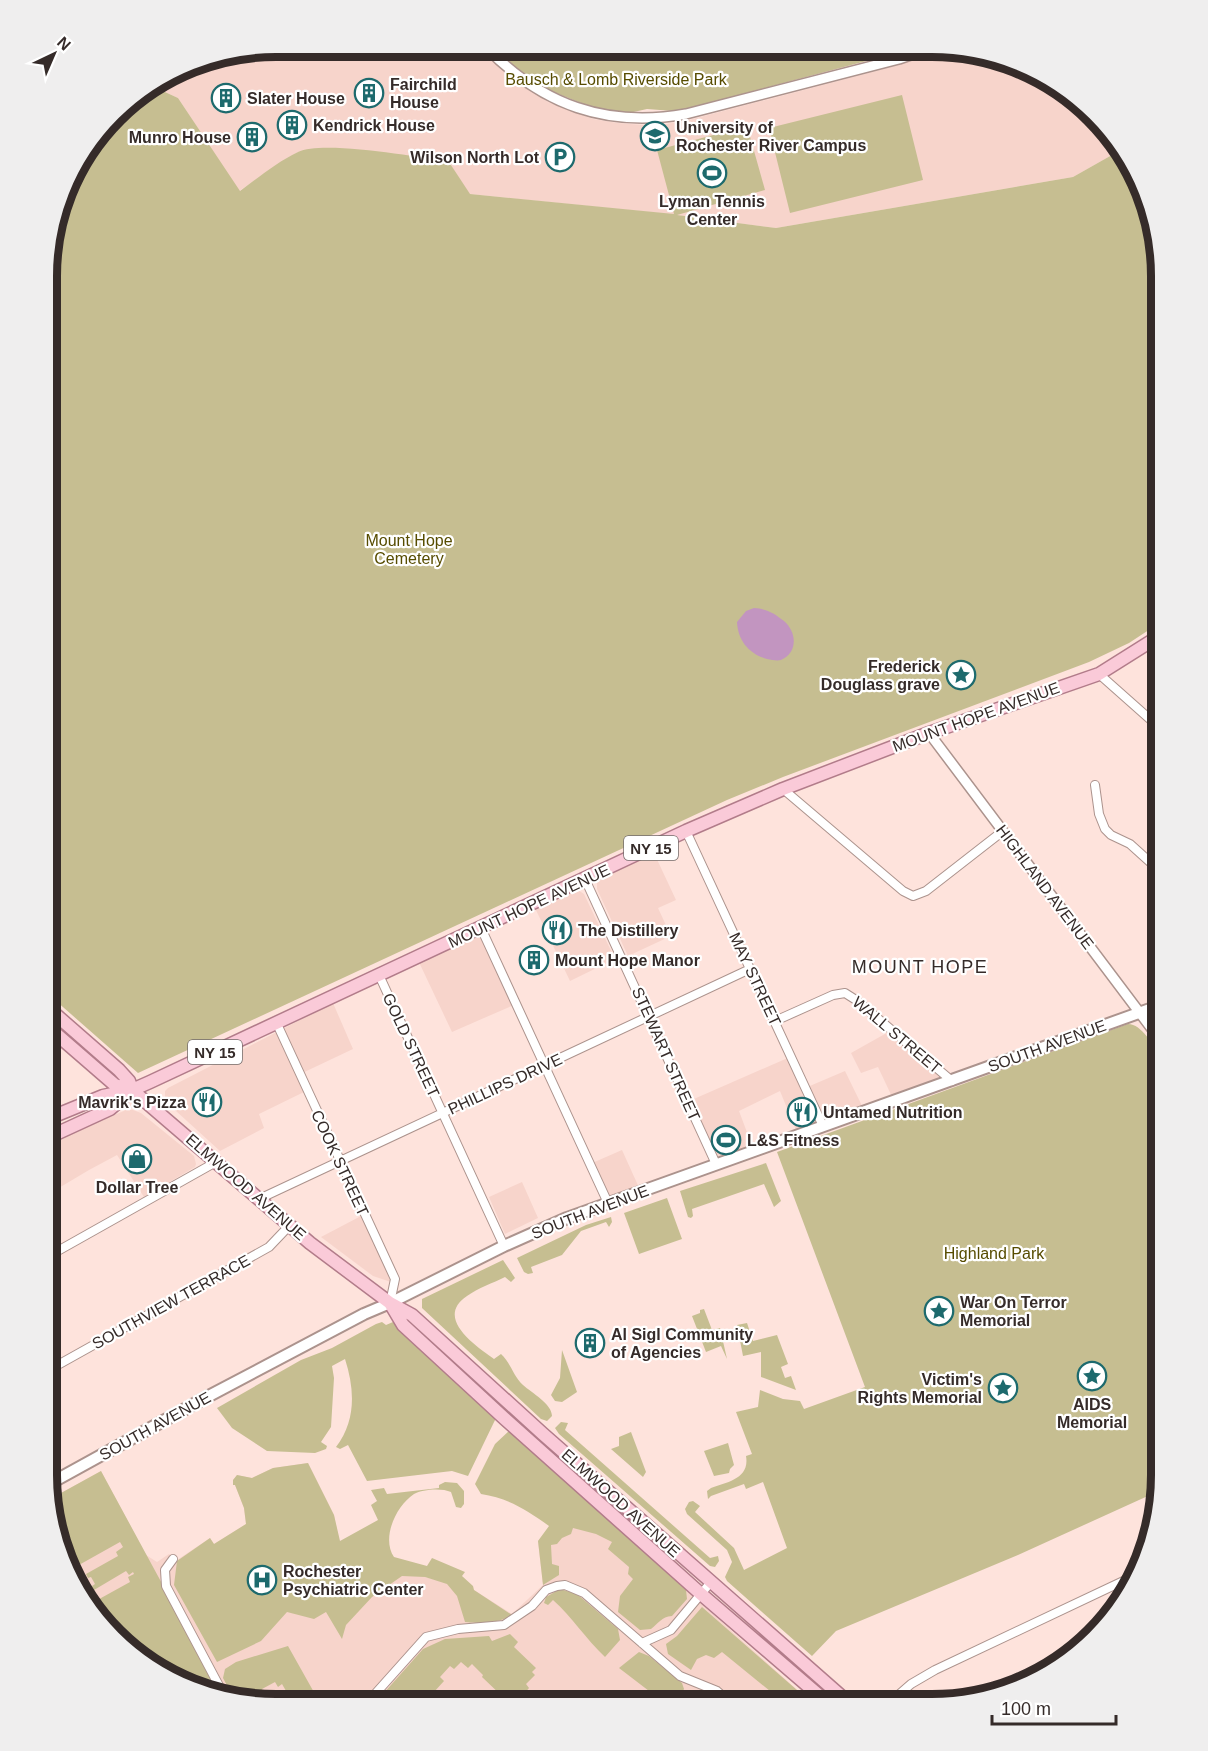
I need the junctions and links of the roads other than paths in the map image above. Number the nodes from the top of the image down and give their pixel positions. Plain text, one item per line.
1 (496, 57) edge
2 (905, 57) edge
3 (1151, 641) edge
4 (1099, 674) junction
5 (1151, 720) edge
6 (929, 733) junction
7 (1095, 785) dead end
8 (783, 789) junction
9 (686, 831) junction
10 (1003, 831) junction
11 (1151, 863) edge
12 (585, 879) junction
13 (481, 928) junction
14 (750, 969) junction
15 (379, 975) junction
16 (1151, 1008) edge
17 (1140, 1012) junction
18 (57, 1016) edge
19 (649, 1016) junction
20 (775, 1021) junction
21 (276, 1024) junction
22 (1151, 1027) edge
23 (57, 1035) edge
24 (545, 1065) junction
25 (952, 1081) junction
26 (132, 1090) junction
27 (442, 1113) junction
28 (57, 1115) edge
29 (823, 1126) junction
30 (57, 1133) edge
31 (339, 1161) junction
32 (216, 1162) junction
33 (716, 1164) junction
34 (259, 1199) junction
35 (608, 1203) junction
36 (290, 1225) junction
37 (504, 1246) junction
38 (57, 1251) edge
39 (390, 1303) junction
40 (57, 1365) edge
41 (57, 1481) edge
42 (173, 1559) dead end
43 (1124, 1581) edge
44 (711, 1582) junction
45 (701, 1594) junction
46 (642, 1642) junction
47 (220, 1687) edge
48 (375, 1694) edge
49 (720, 1694) edge
50 (817, 1694) edge
51 (839, 1694) edge
52 (900, 1694) edge

1 - 2 street
3 - 4 main road, MOUNT HOPE AVENUE / NY 15
4 - 5 street
4 - 6 main road, MOUNT HOPE AVENUE / NY 15
6 - 8 main road, MOUNT HOPE AVENUE / NY 15
6 - 10 street, HIGHLAND AVENUE
7 - 11 street
8 - 9 main road, MOUNT HOPE AVENUE / NY 15
8 - 10 street
9 - 12 main road, MOUNT HOPE AVENUE / NY 15
9 - 14 street, MAY STREET
10 - 17 street, HIGHLAND AVENUE
12 - 13 main road, MOUNT HOPE AVENUE / NY 15
12 - 19 street, STEWART STREET
13 - 15 main road, MOUNT HOPE AVENUE / NY 15
13 - 24 street
14 - 19 street, PHILLIPS DRIVE
14 - 20 street, MAY STREET
15 - 21 main road, MOUNT HOPE AVENUE / NY 15
15 - 27 street, GOLD STREET
16 - 17 main road, SOUTH AVENUE
17 - 22 street, HIGHLAND AVENUE
17 - 25 main road, SOUTH AVENUE
18 - 26 main road, ELMWOOD AVENUE
19 - 24 street, PHILLIPS DRIVE
19 - 33 street, STEWART STREET
20 - 25 street, WALL STREET
20 - 29 street, MAY STREET
21 - 26 main road, MOUNT HOPE AVENUE / NY 15
21 - 31 street, COOK STREET
23 - 26 main road, ELMWOOD AVENUE
24 - 27 street, PHILLIPS DRIVE
24 - 35 street
25 - 29 main road, SOUTH AVENUE
26 - 28 main road, MOUNT HOPE AVENUE / NY 15
26 - 30 main road, MOUNT HOPE AVENUE / NY 15
26 - 32 main road, ELMWOOD AVENUE
27 - 31 street, PHILLIPS DRIVE
27 - 37 street, GOLD STREET
29 - 33 main road, SOUTH AVENUE
31 - 34 street, PHILLIPS DRIVE
31 - 39 street, COOK STREET
32 - 34 main road, ELMWOOD AVENUE
32 - 38 street
33 - 35 main road, SOUTH AVENUE
34 - 36 main road, ELMWOOD AVENUE
35 - 37 main road, SOUTH AVENUE
36 - 39 main road, ELMWOOD AVENUE
36 - 40 street, SOUTHVIEW TERRACE
37 - 39 main road, SOUTH AVENUE
39 - 41 main road, SOUTH AVENUE
39 - 44 main road, ELMWOOD AVENUE
39 - 45 main road, ELMWOOD AVENUE
42 - 47 street
43 - 52 street
44 - 45 street
44 - 51 main road, ELMWOOD AVENUE
45 - 46 street
45 - 50 main road, ELMWOOD AVENUE
46 - 48 street
46 - 49 street

